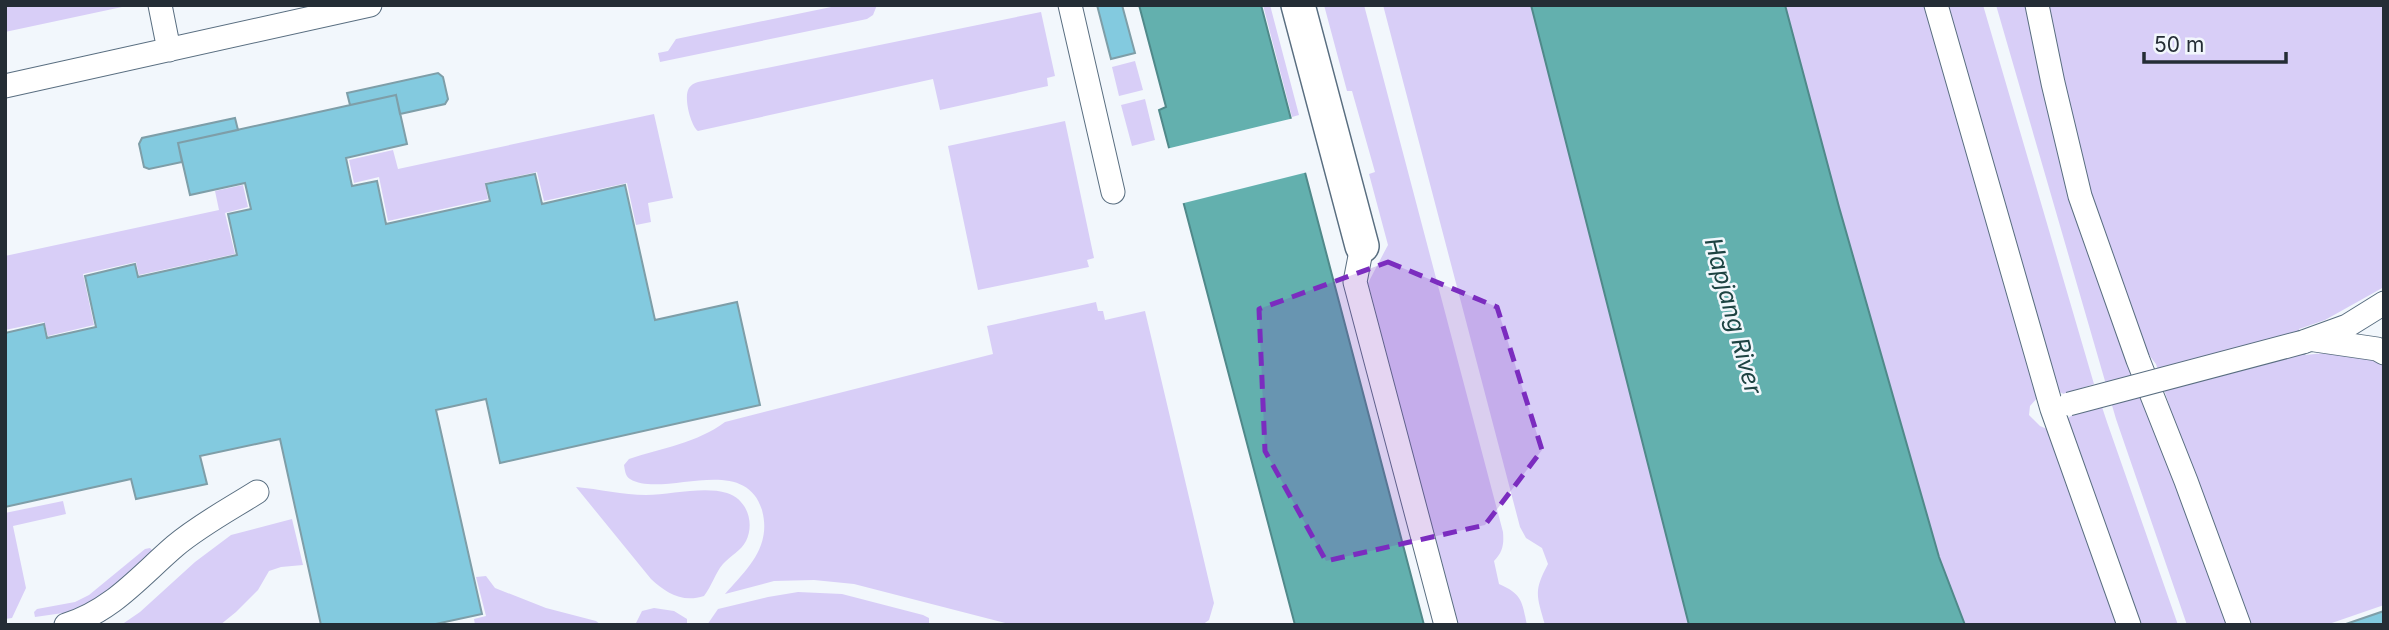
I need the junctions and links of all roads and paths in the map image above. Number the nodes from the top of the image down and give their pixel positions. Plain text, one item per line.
1 (160, 5) edge
2 (370, 5) edge
3 (1070, 5) edge
4 (1298, 5) edge
5 (1936, 5) edge
6 (2038, 5) edge
7 (169, 50) junction
8 (5, 86) edge
9 (1113, 192) dead end
10 (1362, 246) joint
11 (2384, 303) edge
12 (2309, 341) junction
13 (2384, 353) edge
14 (2060, 407) junction
15 (257, 492) dead end
16 (66, 625) edge
17 (1446, 625) edge
18 (2129, 625) edge
19 (2239, 625) edge

1 - 7 street
2 - 7 street
3 - 9 street
4 - 10 street
5 - 14 street
6 - 19 street
7 - 8 street
10 - 17 street
11 - 12 street
12 - 13 street
12 - 14 street, bridge
14 - 18 street
15 - 16 street

